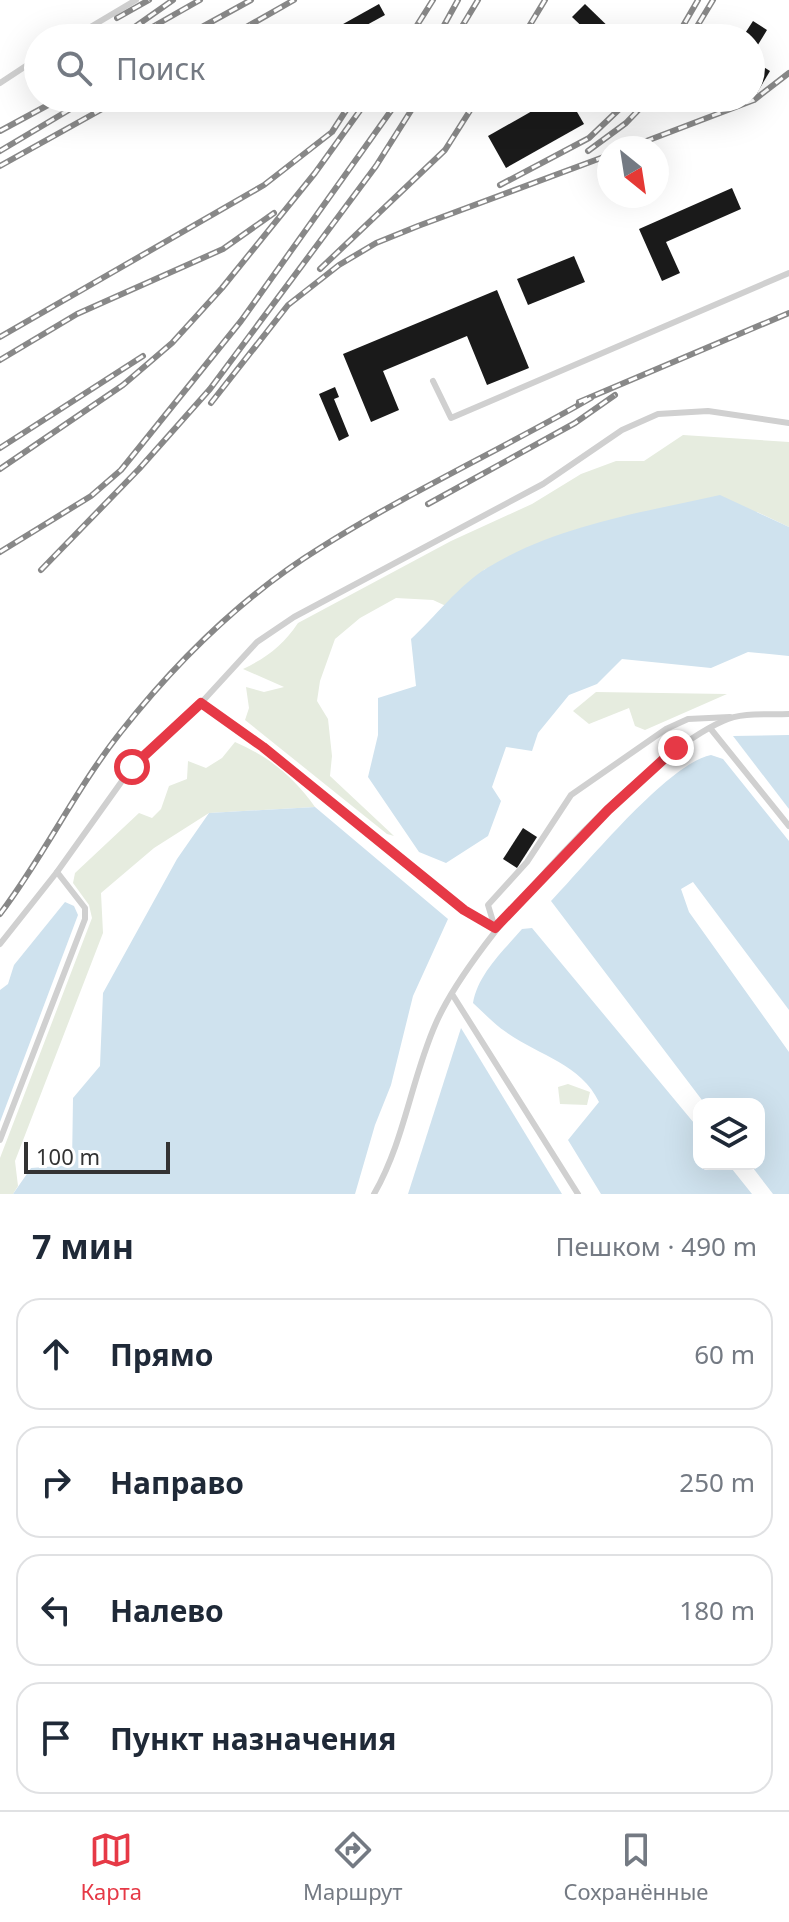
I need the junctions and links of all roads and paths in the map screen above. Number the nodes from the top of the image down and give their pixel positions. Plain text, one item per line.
1 (136, 0) edge
2 (96, 24) edge
3 (24, 67) edge
4 (0, 83) edge
5 (789, 273) edge
6 (433, 381) dead end
7 (789, 423) edge
8 (201, 703) junction
9 (789, 714) edge
10 (734, 717) junction
11 (710, 728) junction
12 (789, 826) edge
13 (57, 872) junction
14 (495, 928) junction
15 (0, 944) edge
16 (452, 994) junction
17 (0, 1140) edge
18 (377, 1192) edge
19 (578, 1194) edge

1 - 2 lane
3 - 4 lane
5 - 6 lane
7 - 8 lane
8 - 13 lane
8 - 14 lane
9 - 10 lane
10 - 11 lane
10 - 14 lane
11 - 12 lane
11 - 14 lane
13 - 15 lane
13 - 17 lane
14 - 16 lane
16 - 18 lane
16 - 19 lane

